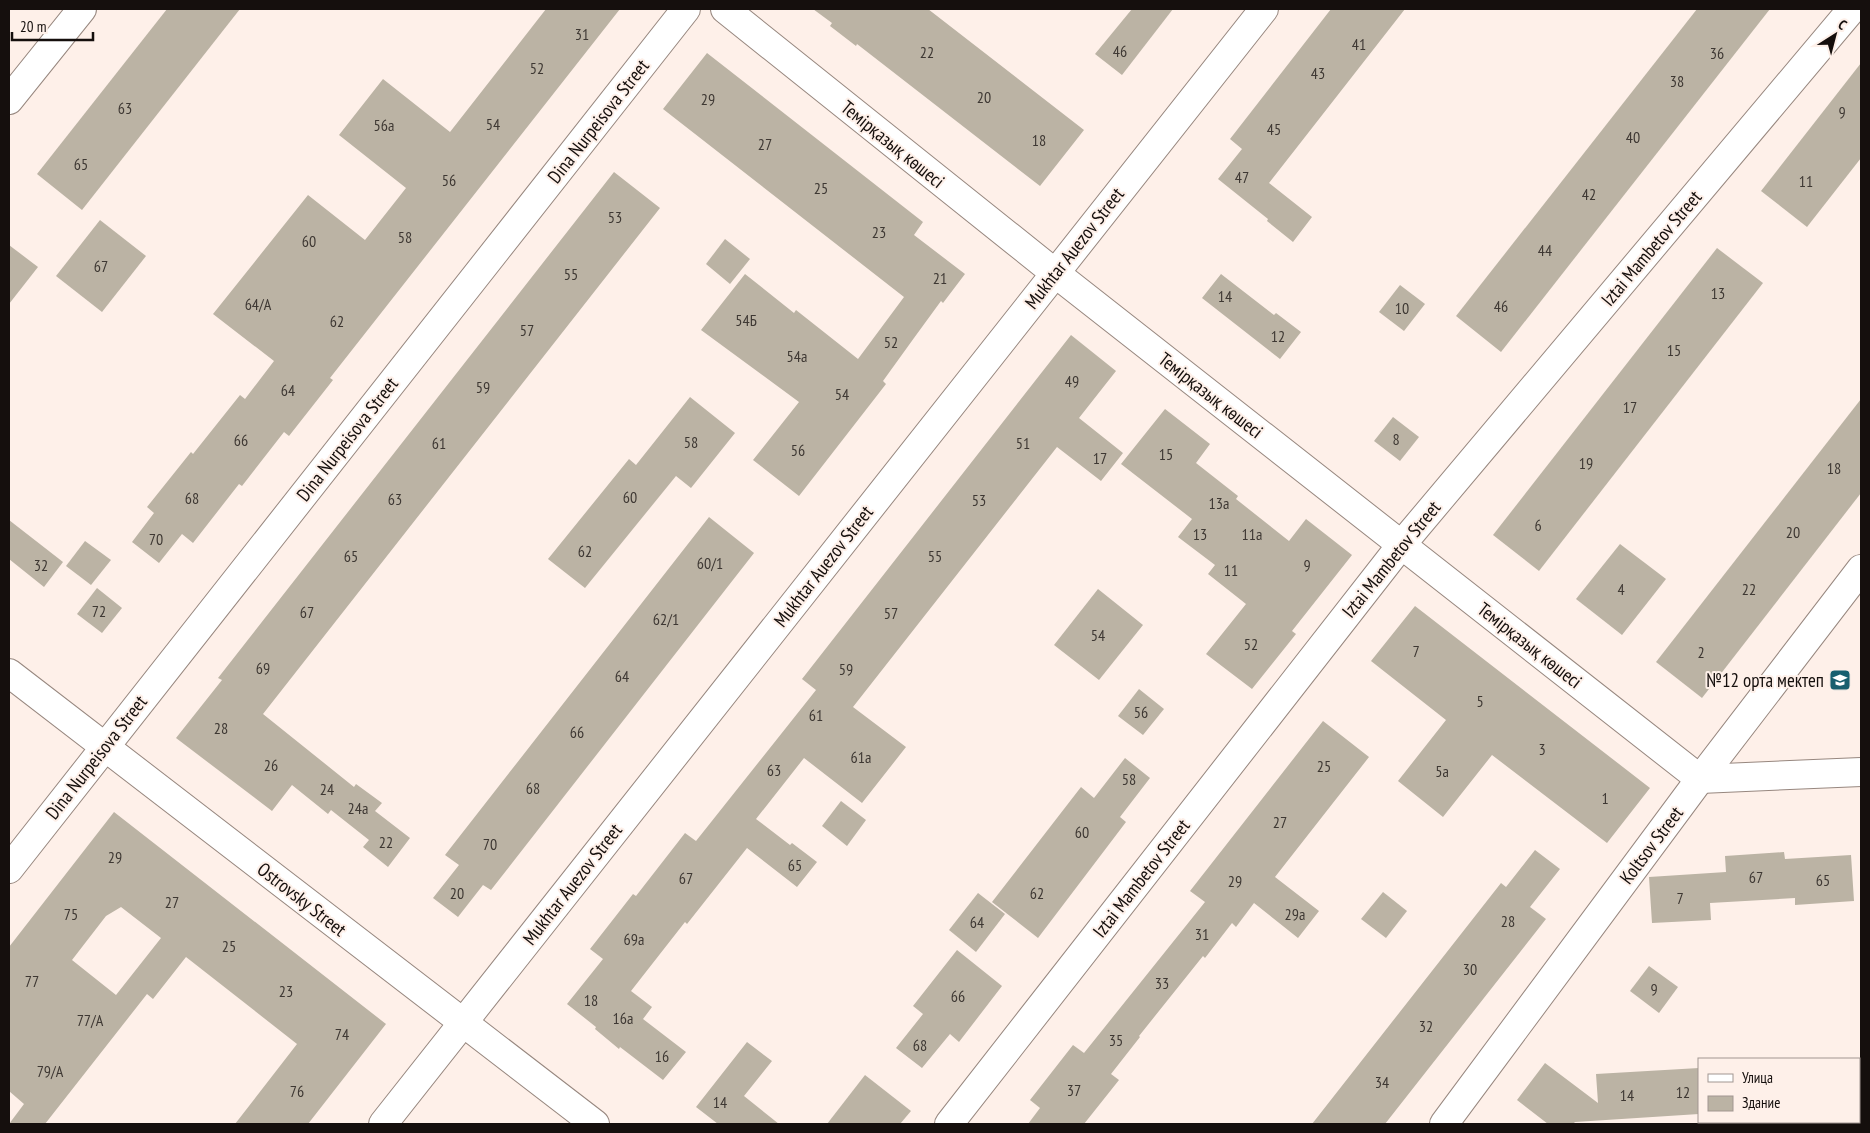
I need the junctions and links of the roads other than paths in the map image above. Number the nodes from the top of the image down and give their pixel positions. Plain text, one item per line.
1 (82, 9) edge
2 (686, 9) edge
3 (724, 9) edge
4 (1264, 9) edge
5 (1852, 9) edge
6 (9, 100) edge
7 (1055, 273) junction
8 (1402, 544) junction
9 (1861, 569) edge
10 (9, 673) edge
11 (104, 747) junction
12 (1861, 772) edge
13 (1700, 778) junction
14 (9, 869) edge
15 (463, 1023) junction
16 (383, 1124) edge
17 (594, 1124) edge
18 (949, 1124) edge
19 (1444, 1124) edge

1 - 6 street
2 - 11 street, Dina Nurpeisova Street
3 - 7 street, Темірқазық көшесі
4 - 7 street, Mukhtar Auezov Street
5 - 8 street, Iztai Mambetov Street
7 - 8 street, Темірқазық көшесі
7 - 15 street, Mukhtar Auezov Street
8 - 13 street, Темірқазық көшесі
8 - 18 street, Iztai Mambetov Street
9 - 13 street, Koltsov Street
10 - 11 street, Ostrovsky Street
11 - 14 street, Dina Nurpeisova Street
11 - 15 street, Ostrovsky Street
12 - 13 street
13 - 19 street, Koltsov Street
15 - 16 street, Mukhtar Auezov Street
15 - 17 street, Ostrovsky Street

